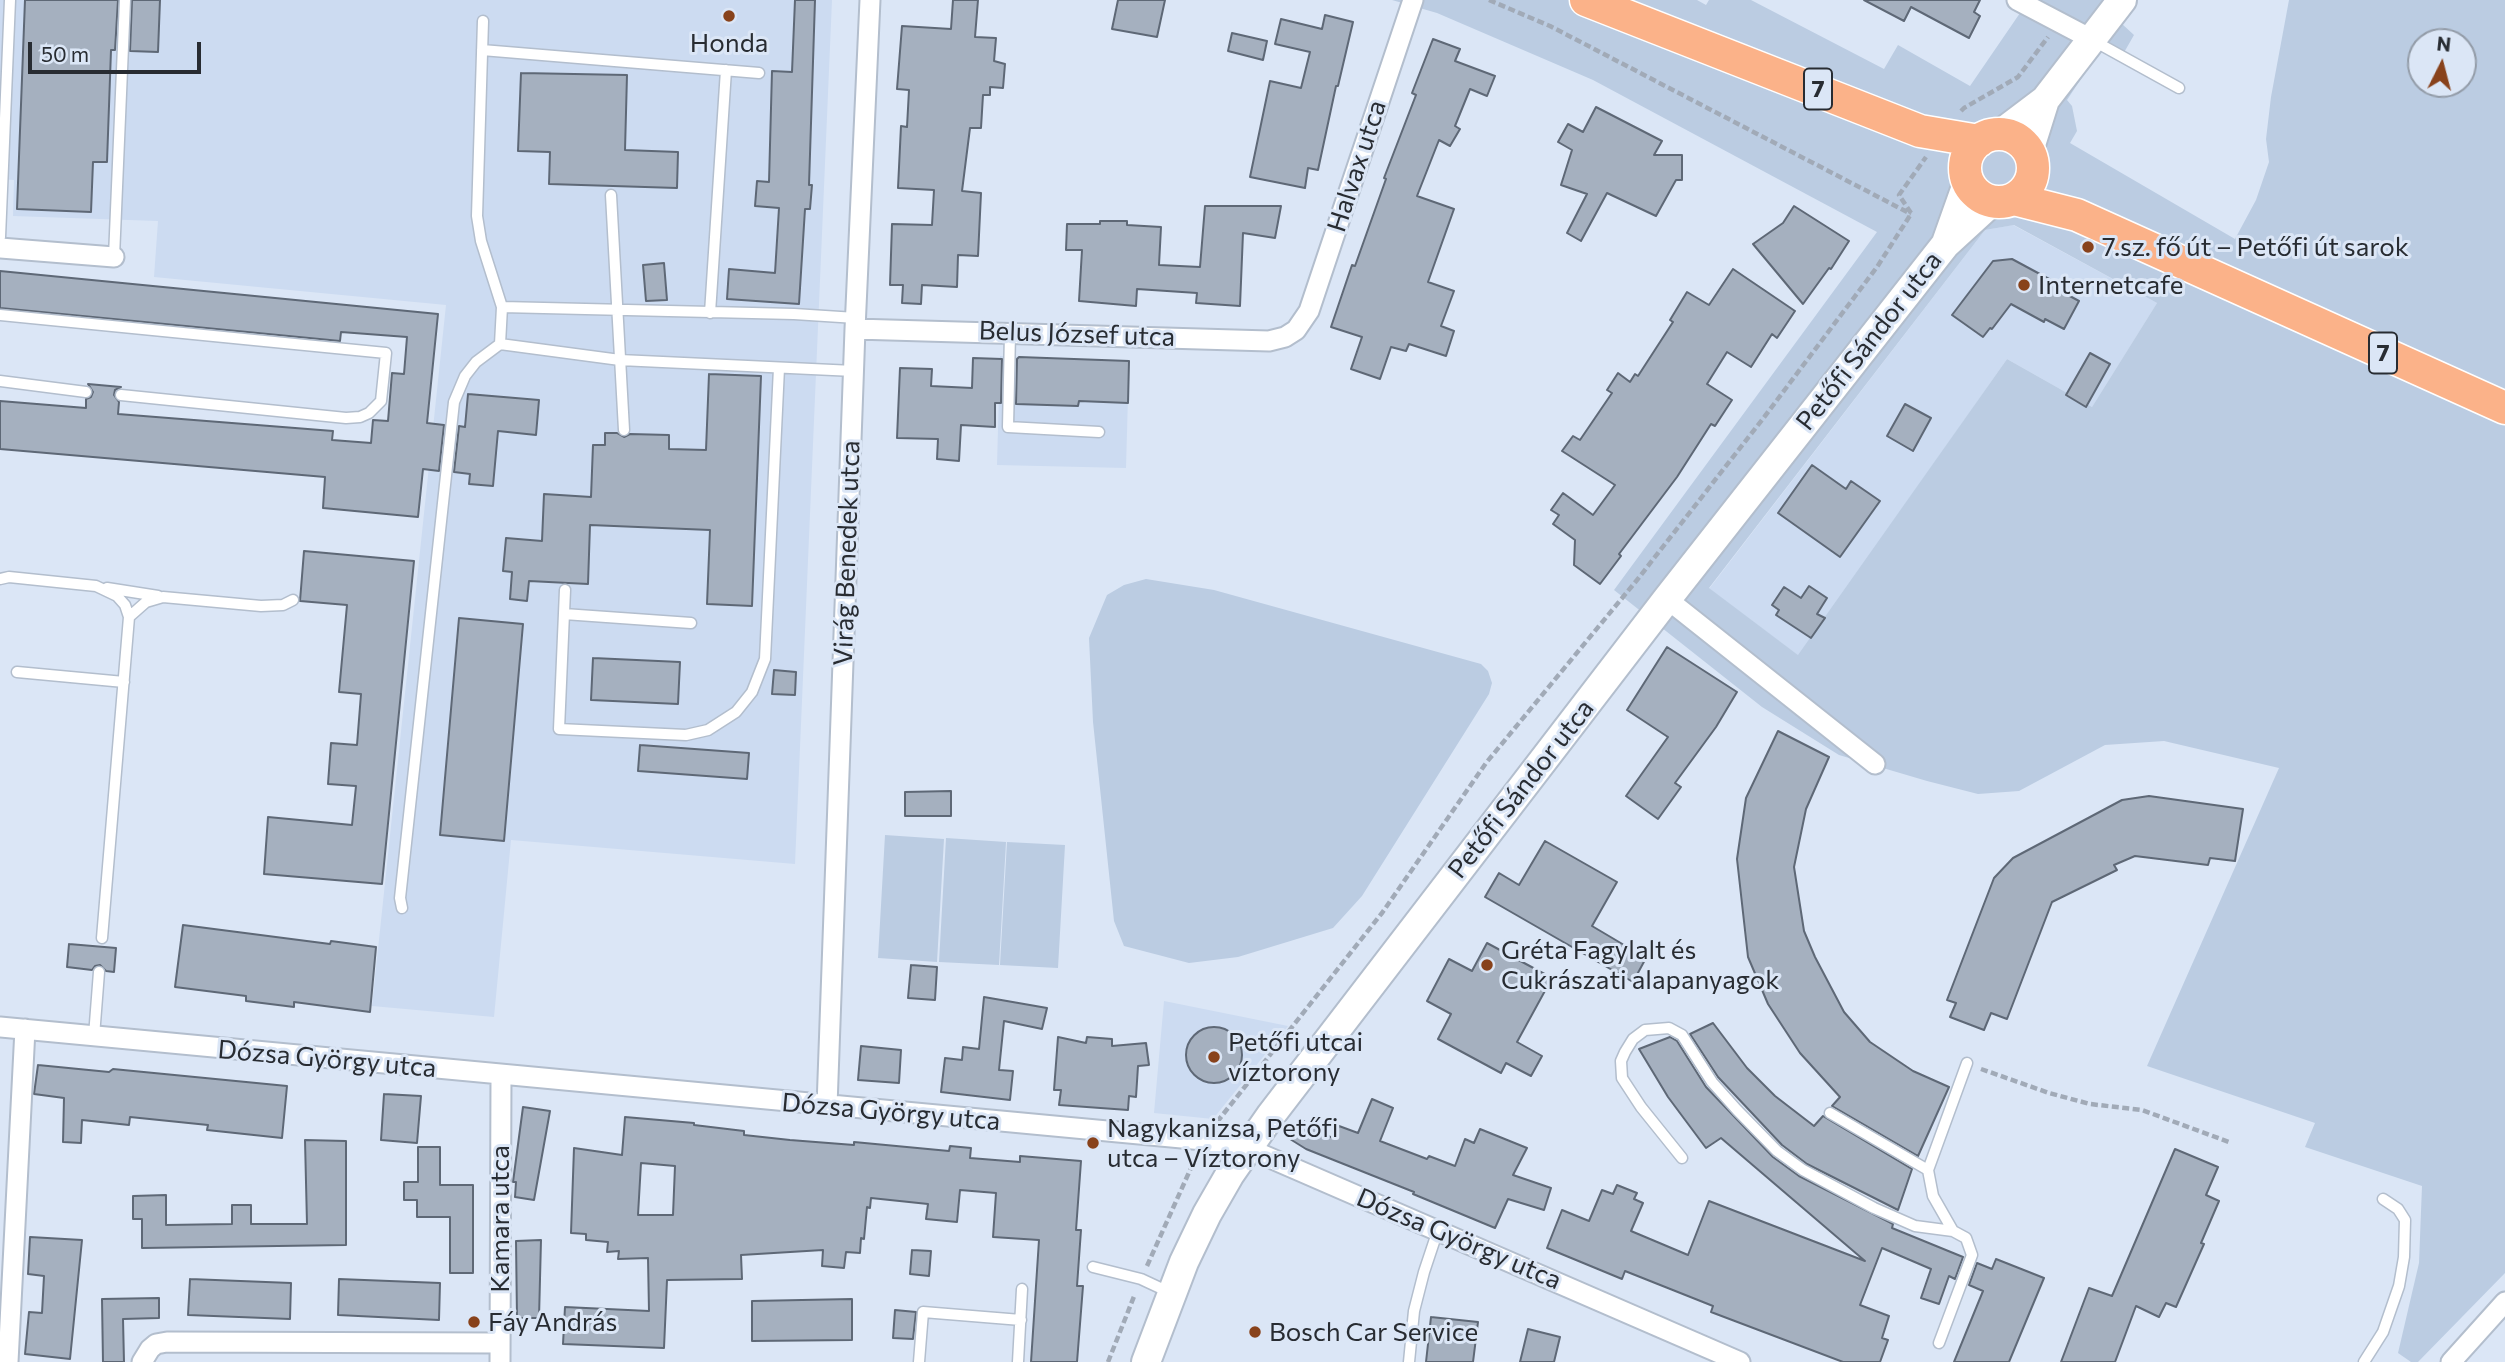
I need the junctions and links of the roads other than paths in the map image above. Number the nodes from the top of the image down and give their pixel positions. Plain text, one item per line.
1 (10, 0) edge
2 (125, 0) edge
3 (870, 0) edge
4 (1413, 0) edge
5 (1587, 0) edge
6 (2017, 0) edge
7 (2122, 0) edge
8 (483, 21) dead end
9 (2093, 40) junction
10 (482, 50) junction
11 (726, 70) junction
12 (760, 73) dead end
13 (2179, 88) dead end
14 (2045, 100) junction
15 (1933, 137) junction
16 (1990, 137) junction
17 (2031, 162) junction
18 (1966, 175) junction
19 (611, 195) dead end
20 (2003, 200) junction
21 (2077, 215) junction
22 (0, 237) edge
23 (1945, 245) junction
24 (0, 248) edge
25 (114, 257) joint
26 (502, 307) junction
27 (617, 311) junction
28 (710, 313) junction
29 (0, 315) edge
30 (855, 323) junction
31 (1296, 330) joint
32 (1010, 332) junction
33 (500, 344) junction
34 (620, 360) junction
35 (779, 368) junction
36 (854, 371) junction
37 (0, 382) edge
38 (86, 392) dead end
39 (121, 395) dead end
40 (2505, 408) edge
41 (624, 430) dead end
42 (1098, 432) dead end
43 (0, 579) edge
44 (96, 586) junction
45 (565, 590) dead end
46 (163, 597) junction
47 (1667, 599) junction
48 (293, 600) dead end
49 (564, 614) junction
50 (129, 617) junction
51 (691, 622) dead end
52 (17, 672) dead end
53 (124, 682) junction
54 (1875, 764) dead end
55 (401, 908) dead end
56 (102, 938) dead end
57 (99, 972) dead end
58 (0, 1027) edge
59 (25, 1029) junction
60 (94, 1036) junction
61 (1967, 1063) road end
62 (501, 1075) junction
63 (827, 1105) junction
64 (1830, 1113) dead end
65 (1247, 1148) junction
66 (1682, 1158) dead end
67 (1928, 1170) junction
68 (2383, 1199) dead end
69 (1438, 1230) junction
70 (1953, 1231) junction
71 (1093, 1267) dead end
72 (1023, 1289) dead end
73 (1172, 1293) junction
74 (5, 1296) edge
75 (2505, 1302) edge
76 (1021, 1320) junction
77 (1939, 1343) dead end
78 (500, 1353) edge
79 (8, 1362) edge
80 (142, 1362) edge
81 (919, 1362) edge
82 (1018, 1362) edge
83 (1146, 1362) edge
84 (1409, 1362) edge
85 (1740, 1362) edge
86 (2364, 1362) edge
87 (2451, 1362) edge

1 - 22 lane
2 - 25 lane
3 - 30 street, Virág Benedek utca
4 - 31 street, Halvax utca
5 - 15 main road, 7
6 - 9 street
7 - 9 street
8 - 10 lane
9 - 13 lane
9 - 14 street
10 - 11 lane
10 - 26 lane
11 - 12 lane
11 - 28 lane
14 - 16 street
14 - 17 street
15 - 16 main road, 7
15 - 18 main road, 7
16 - 17 main road, 7
16 - 18 main road
17 - 20 main road
17 - 21 main road, 7
18 - 20 main road, 7
18 - 23 street, Petőfi Sándor utca
19 - 27 lane
20 - 21 main road, 7
20 - 23 street, Petőfi Sándor utca
21 - 40 main road, 7
23 - 47 street, Petőfi Sándor utca
24 - 25 street
26 - 27 lane
26 - 33 lane
27 - 28 lane
27 - 34 lane
28 - 30 lane
29 - 39 lane
30 - 32 street, Belus József utca
30 - 36 street, Virág Benedek utca
31 - 32 street, Belus József utca
32 - 42 lane
33 - 34 lane
33 - 55 lane
34 - 35 lane
34 - 41 lane
35 - 36 lane
35 - 49 lane
36 - 63 street, Virág Benedek utca
37 - 38 lane
43 - 44 lane
44 - 46 lane
44 - 50 lane
45 - 49 lane
46 - 48 lane
46 - 50 lane
47 - 54 street
47 - 65 street, Petőfi Sándor utca
49 - 51 lane
50 - 53 lane
52 - 53 lane
53 - 56 lane
57 - 60 lane
58 - 59 street, Dózsa György utca
59 - 60 street, Dózsa György utca
59 - 74 street
60 - 62 street, Dózsa György utca
61 - 67 lane
62 - 63 street, Dózsa György utca
62 - 78 street, Kamara utca
63 - 65 street, Dózsa György utca
64 - 67 lane
65 - 69 street, Dózsa György utca
65 - 73 street, Petőfi Sándor utca
66 - 70 lane
67 - 70 lane
68 - 86 lane
69 - 84 lane
69 - 85 street, Dózsa György utca
70 - 77 lane
71 - 73 lane
72 - 76 lane
73 - 83 street, Petőfi Sándor utca
74 - 79 street
75 - 87 street
76 - 81 lane
76 - 82 lane
78 - 80 street

